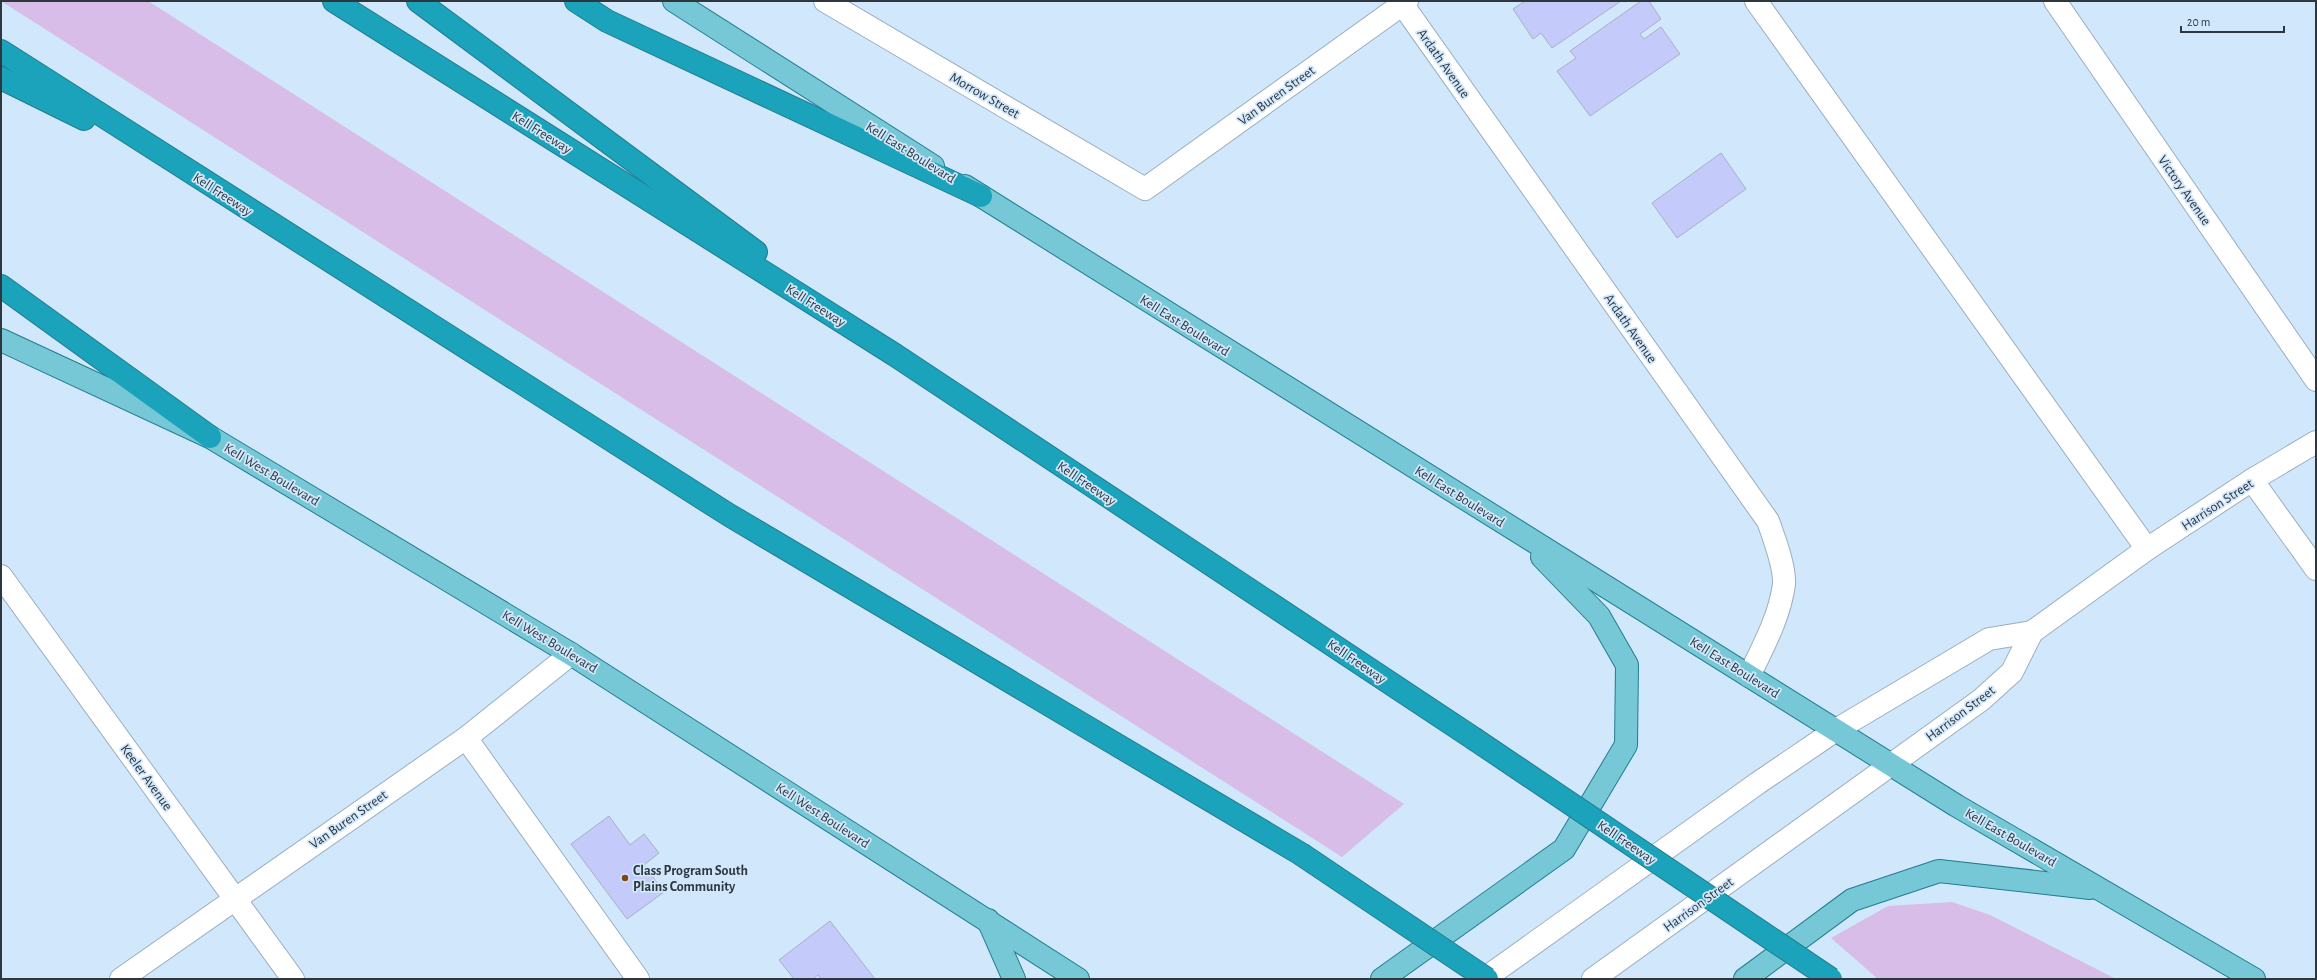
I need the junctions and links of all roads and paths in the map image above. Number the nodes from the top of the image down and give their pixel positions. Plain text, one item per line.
1 (334, 1) edge
2 (418, 1) edge
3 (576, 1) edge
4 (674, 1) edge
5 (825, 1) edge
6 (1756, 1) edge
7 (2055, 1) edge
8 (1403, 2) edge
9 (1, 51) edge
10 (1, 78) edge
11 (183, 168) junction
12 (1146, 189) joint
13 (981, 196) junction
14 (1, 286) edge
15 (1, 340) edge
16 (895, 355) junction
17 (2316, 380) edge
18 (210, 437) junction
19 (2316, 442) edge
20 (2252, 480) junction
21 (1522, 535) junction
22 (2147, 549) junction
23 (2316, 569) edge
24 (1, 576) edge
25 (2032, 632) junction
26 (571, 654) junction
27 (1749, 676) junction
28 (1836, 730) junction
29 (466, 738) junction
30 (1891, 764) junction
31 (2099, 889) junction
32 (235, 898) junction
33 (988, 920) junction
34 (121, 979) edge
35 (293, 979) edge
36 (638, 979) edge
37 (1014, 979) edge
38 (1078, 979) edge
39 (1382, 979) edge
40 (1484, 979) edge
41 (1487, 979) edge
42 (1594, 979) edge
43 (1745, 979) edge
44 (1831, 979) edge
45 (2254, 979) edge

1 - 16 highway, Kell Freeway
2 - 16 highway
3 - 13 highway
4 - 13 main road, Kell East Boulevard
5 - 12 street, Morrow Street
6 - 22 street
7 - 17 street, Victory Avenue
8 - 12 street, Van Buren Street
8 - 27 street, Ardath Avenue
9 - 11 highway, Kell Freeway
10 - 11 highway
11 - 41 highway, Kell Freeway, bridge
13 - 21 main road, Kell East Boulevard
14 - 18 highway
15 - 18 main road, Kell West Boulevard
16 - 44 highway, Kell Freeway, bridge
18 - 26 main road, Kell West Boulevard
19 - 20 street, Harrison Street
20 - 22 street, Harrison Street
20 - 23 street
21 - 27 main road, Kell East Boulevard
21 - 39 main road
22 - 25 street, Harrison Street
24 - 32 street, Keeler Avenue
25 - 28 street
25 - 30 street, Harrison Street
26 - 29 street, Van Buren Street
26 - 33 main road, Kell West Boulevard
27 - 28 main road, Kell East Boulevard
28 - 30 main road, Kell East Boulevard
28 - 40 street
29 - 32 street, Van Buren Street
29 - 36 street
30 - 31 main road, Kell East Boulevard
30 - 42 street, Harrison Street
31 - 43 main road
31 - 45 main road, Kell East Boulevard
32 - 34 street, Van Buren Street
32 - 35 street, Keeler Avenue
33 - 37 main road
33 - 38 main road, Kell West Boulevard

